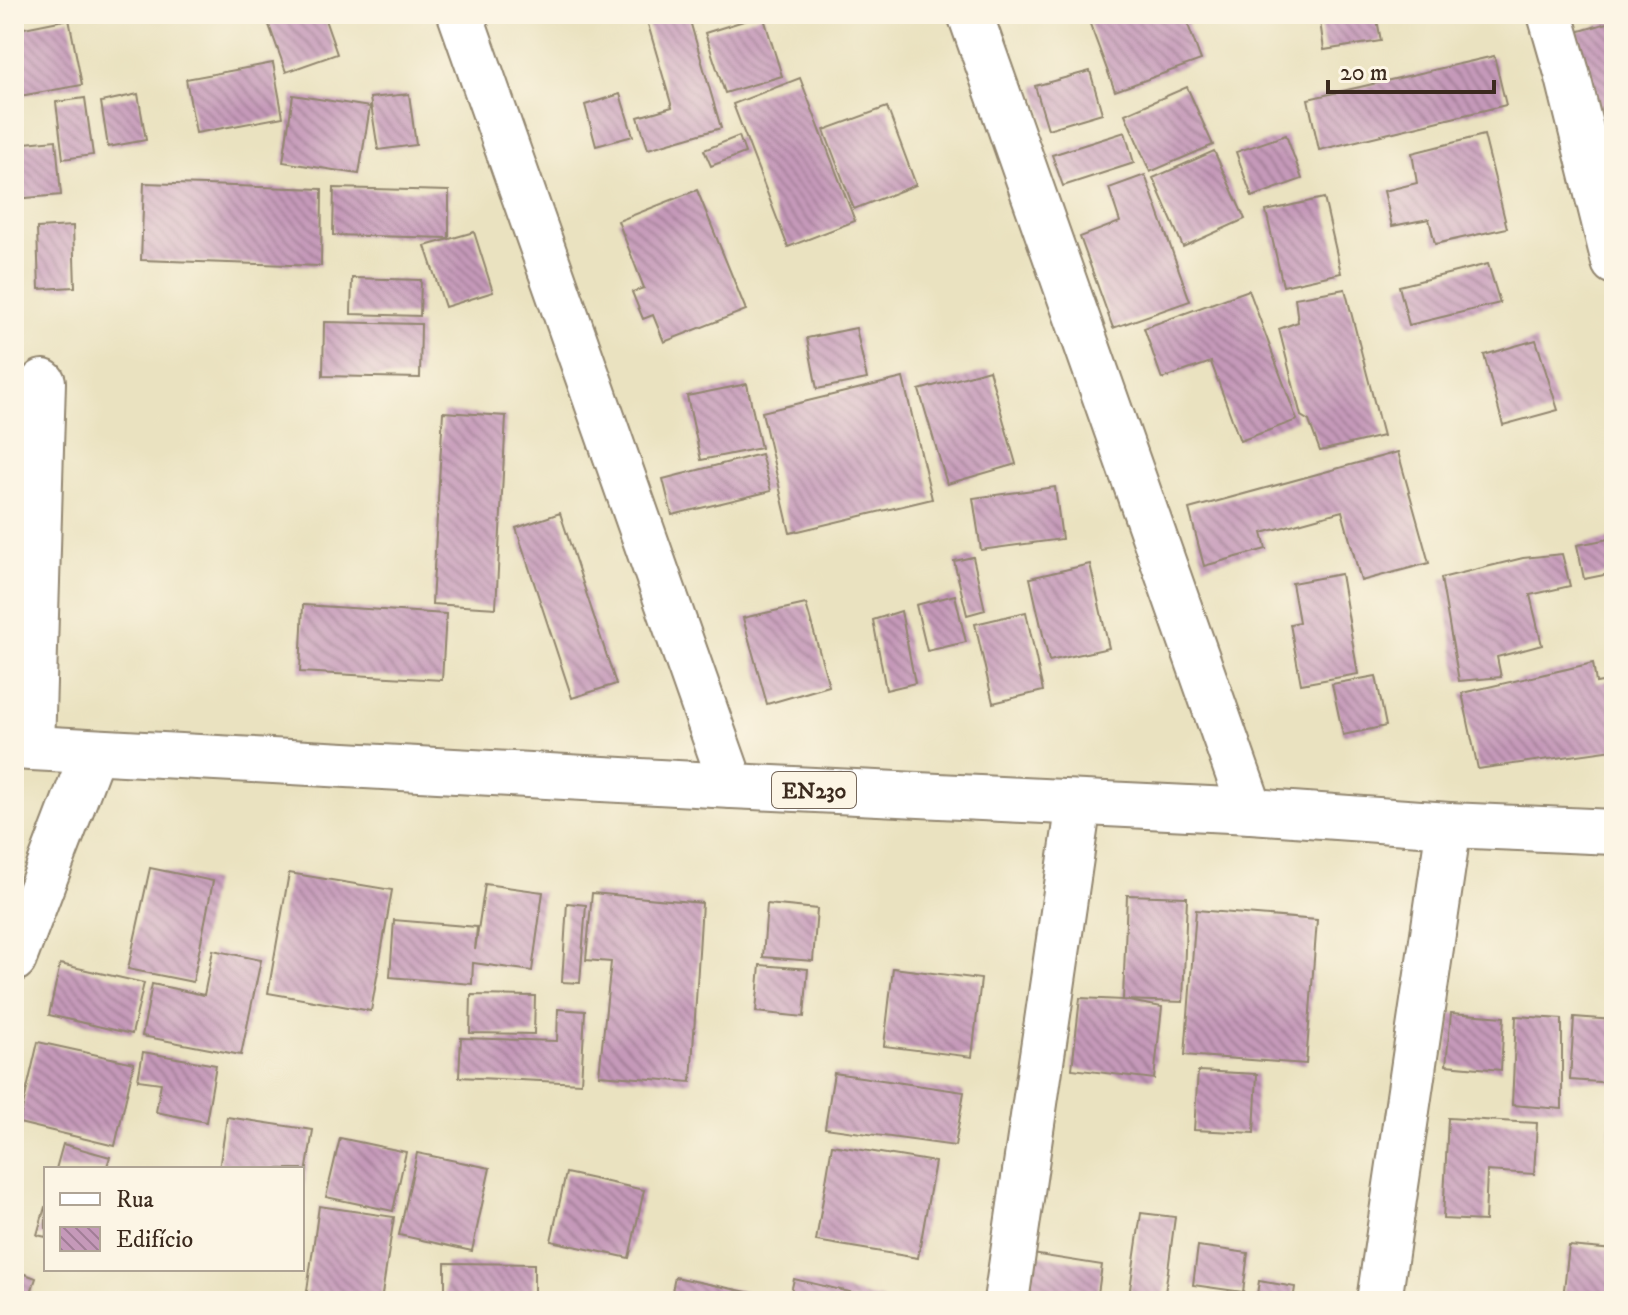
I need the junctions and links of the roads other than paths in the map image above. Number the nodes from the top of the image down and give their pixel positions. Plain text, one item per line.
1 (460, 14) edge
2 (970, 14) edge
3 (1550, 14) edge
4 (1614, 262) edge
5 (43, 382) dead end
6 (23, 748) edge
7 (93, 752) junction
8 (732, 786) junction
9 (1079, 803) junction
10 (1251, 811) junction
11 (1449, 825) junction
12 (1614, 832) edge
13 (14, 959) edge
14 (1006, 1301) edge
15 (1379, 1301) edge

1 - 8 street
2 - 10 street
3 - 4 street
5 - 6 street
6 - 7 street, EN230
7 - 8 street, EN230
7 - 13 street
8 - 9 street, EN230
9 - 10 street, EN230
9 - 14 street
10 - 11 street, EN230
11 - 12 street, EN230
11 - 15 street

